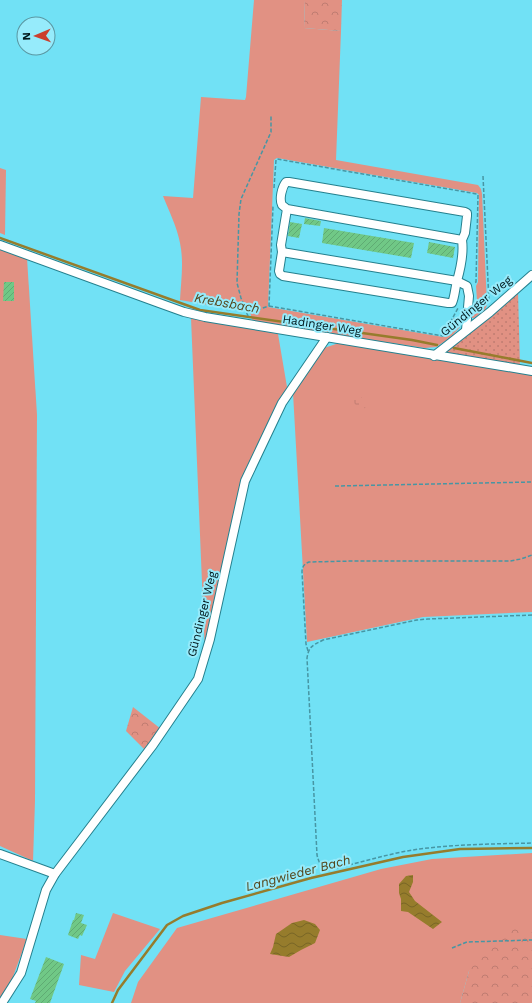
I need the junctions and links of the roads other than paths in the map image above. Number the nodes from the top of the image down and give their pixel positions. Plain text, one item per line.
1 (287, 209) junction
2 (462, 240) junction
3 (0, 245) edge
4 (282, 252) junction
5 (532, 276) edge
6 (457, 281) junction
7 (466, 330) junction
8 (327, 337) junction
9 (434, 356) junction
10 (532, 371) edge
11 (0, 854) edge
12 (55, 874) junction
13 (2, 1003) edge

1 - 2 street
1 - 2 street
1 - 4 street
2 - 6 street
3 - 8 street, Hadinger Weg
4 - 6 street
4 - 6 street
5 - 7 street, Gündinger Weg
6 - 7 street
7 - 9 street, Gündinger Weg
8 - 9 street, Hadinger Weg
8 - 12 street, Gündinger Weg
9 - 10 street, Hadinger Weg
11 - 12 street
12 - 13 street, Gündinger Weg

